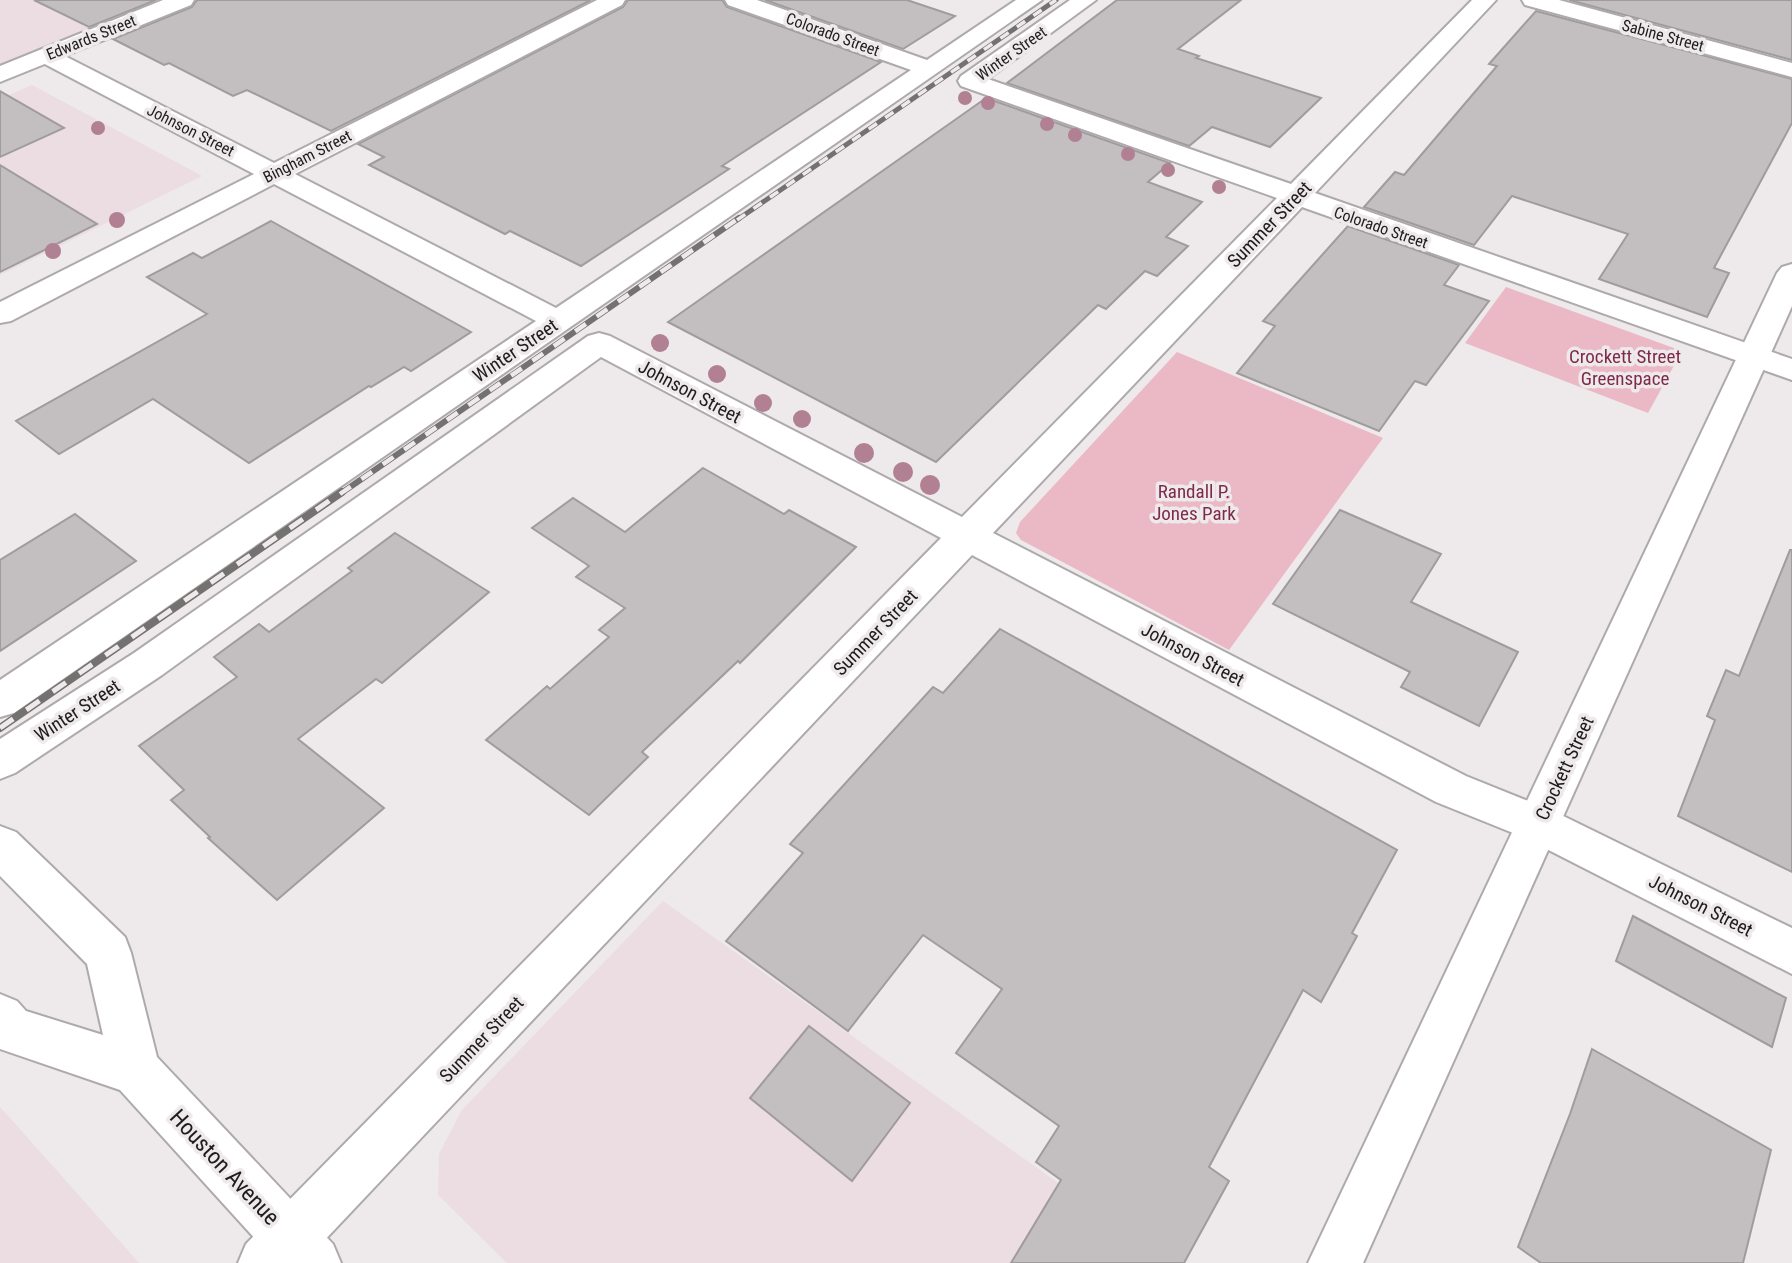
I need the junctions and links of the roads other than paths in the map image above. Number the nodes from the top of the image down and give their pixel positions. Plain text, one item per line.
1 (183, 0) edge
2 (614, 0) edge
3 (736, 0) edge
4 (1031, 0) edge
5 (1085, 0) edge
6 (1485, 0) edge
7 (1533, 0) edge
8 (47, 55) junction
9 (930, 69) junction
10 (1792, 70) edge
11 (0, 75) edge
12 (970, 81) joint
13 (273, 173) junction
14 (1295, 196) junction
15 (1792, 273) edge
16 (0, 314) edge
17 (558, 321) junction
18 (599, 344) joint
19 (1753, 356) junction
20 (1792, 370) edge
21 (967, 536) junction
22 (0, 701) edge
23 (0, 761) edge
24 (1538, 824) junction
25 (0, 846) edge
26 (1792, 952) edge
27 (0, 1018) edge
28 (136, 1070) junction
29 (289, 1254) edge
30 (1335, 1263) edge

1 - 8 street, Edwards Street
2 - 13 street, Bingham Street
3 - 9 street, Colorado Street
4 - 9 street, Winter Street
5 - 12 street, Winter Street
6 - 14 street, Summer Street
7 - 10 street, Sabine Street
8 - 11 street, Edwards Street
8 - 13 street, Johnson Street
9 - 17 street, Winter Street
12 - 14 street, Colorado Street
13 - 16 street, Bingham Street
13 - 17 street, Johnson Street
14 - 19 street, Colorado Street
14 - 21 street, Summer Street
15 - 19 street, Crockett Street
17 - 22 street, Winter Street
18 - 21 street, Johnson Street
18 - 23 street, Winter Street
19 - 20 street, Colorado Street
19 - 24 street, Crockett Street
21 - 24 street, Johnson Street
21 - 29 street, Summer Street
24 - 26 street, Johnson Street
24 - 30 street, Crockett Street
25 - 28 street, Houston Avenue
27 - 28 street, Houston Avenue
28 - 29 street, Houston Avenue

